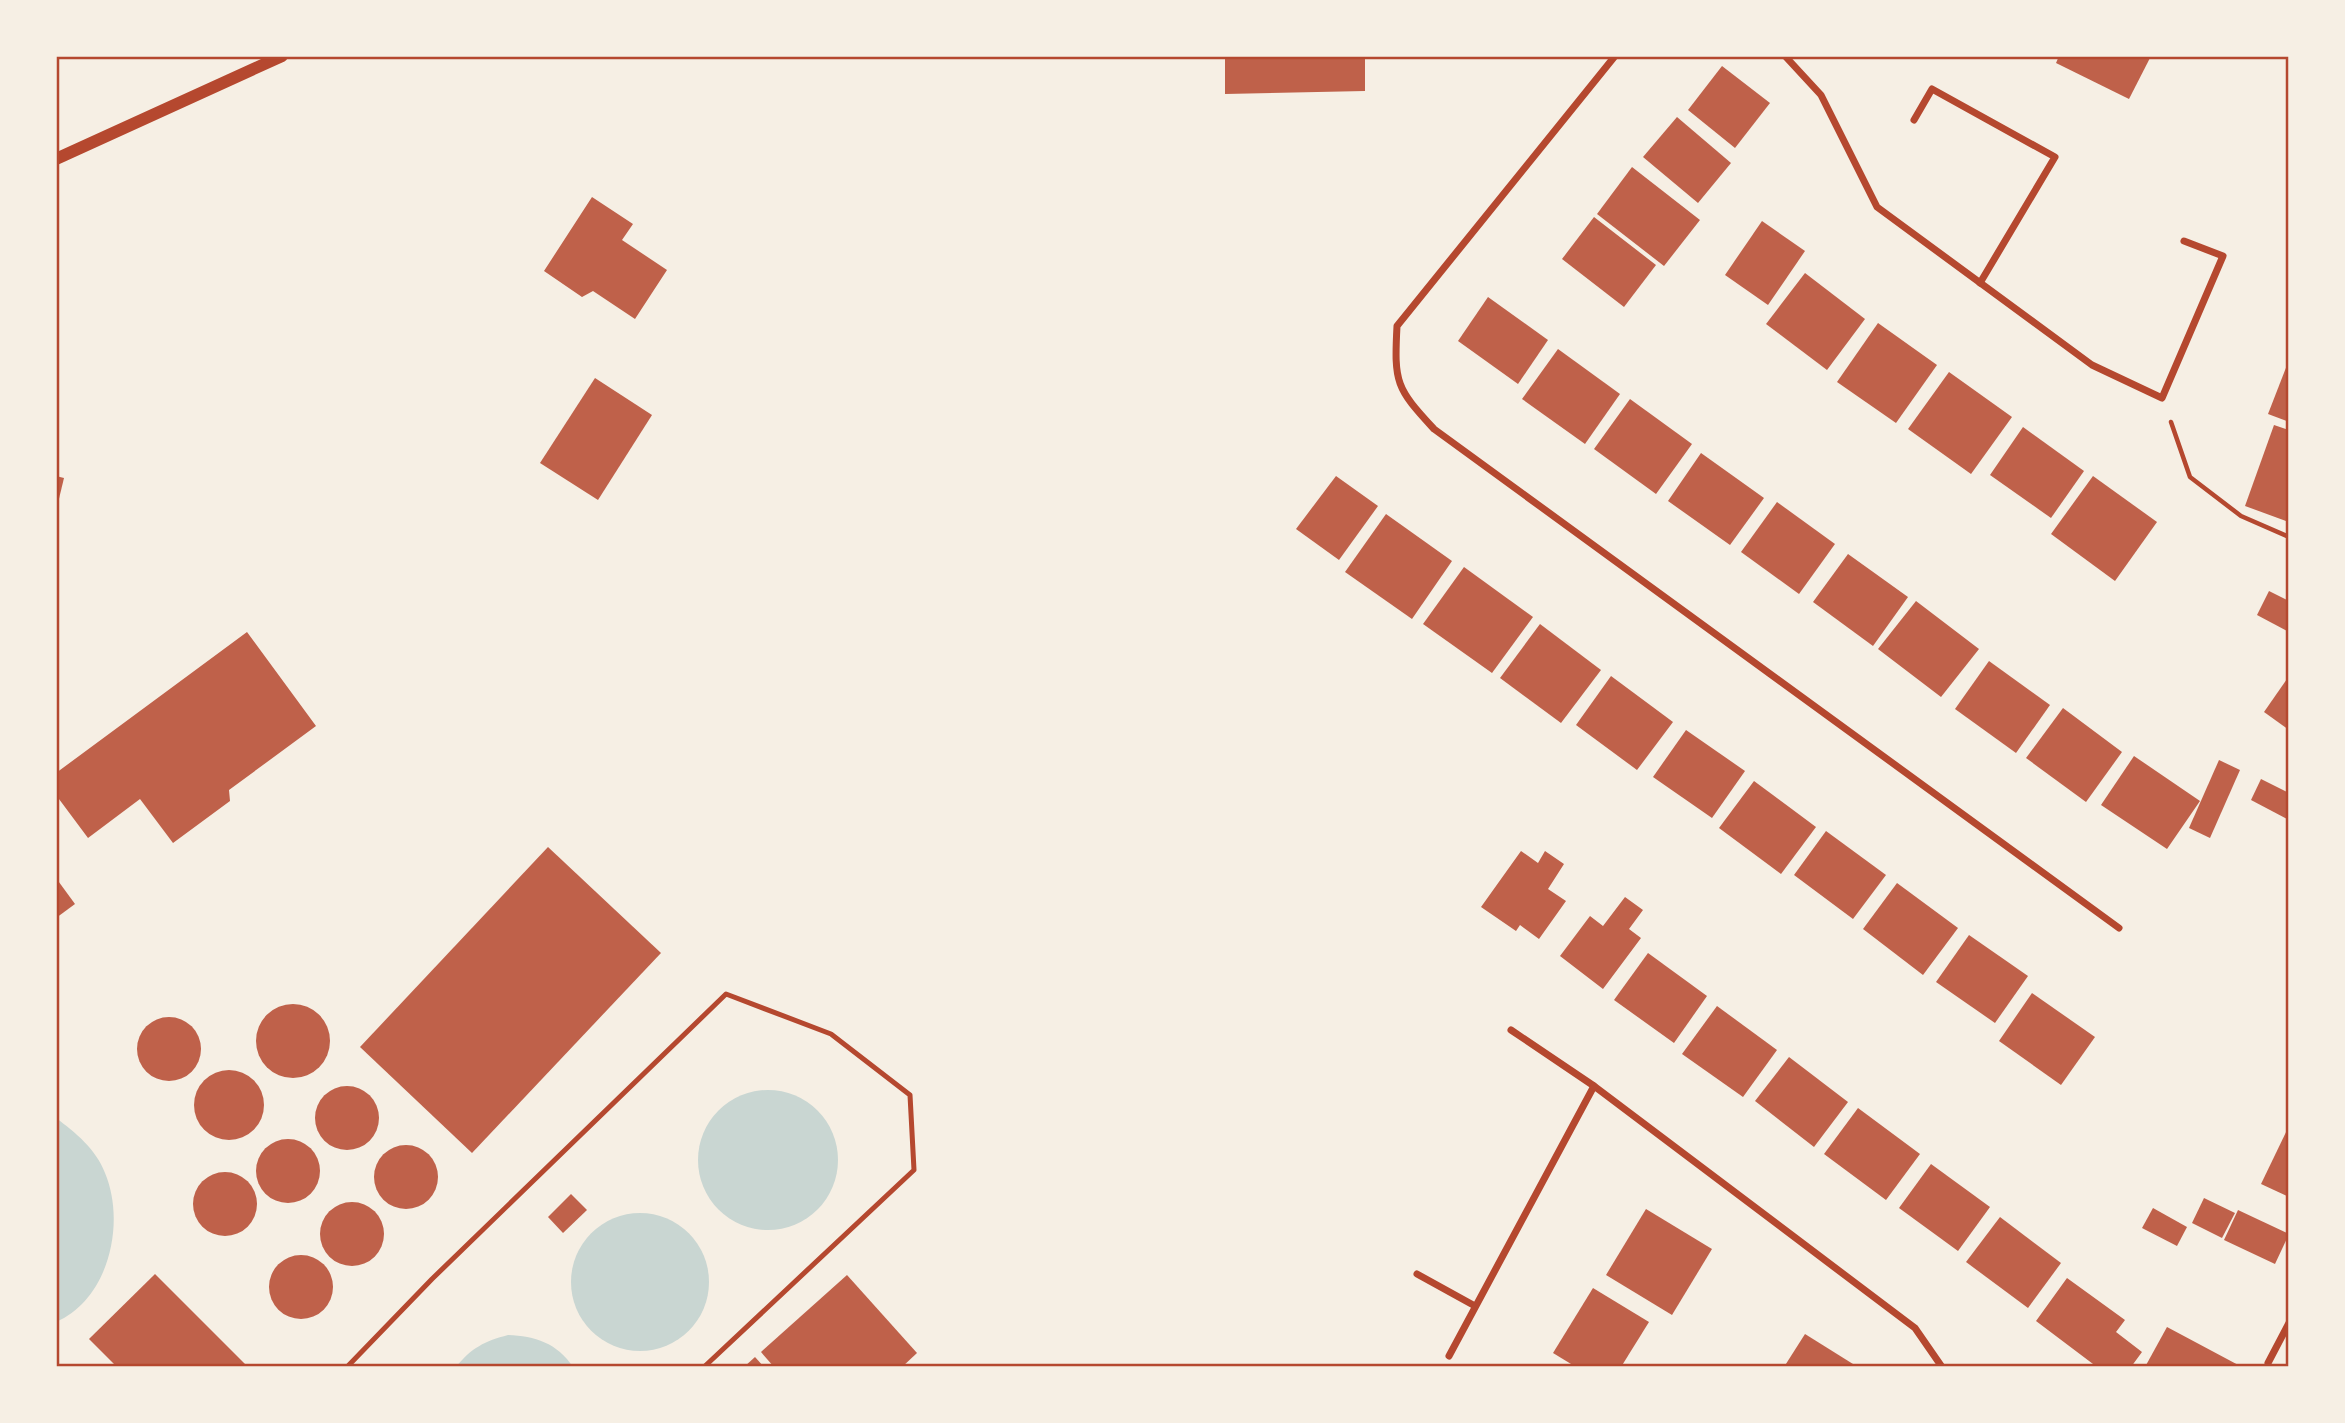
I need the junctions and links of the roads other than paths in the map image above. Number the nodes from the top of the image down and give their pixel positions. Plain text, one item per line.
1 (282, 56) edge
2 (1615, 56) edge
3 (1785, 56) edge
4 (1914, 120) dead end
5 (56, 159) edge
6 (2184, 241) dead end
7 (1980, 282) junction
8 (2119, 928) dead end
9 (1511, 1030) dead end
10 (1594, 1086) junction
11 (1417, 1274) dead end
12 (1475, 1306) junction
13 (2288, 1328) edge
14 (1449, 1356) dead end
15 (2269, 1363) dead end
16 (347, 1367) edge
17 (704, 1367) edge
18 (1942, 1367) edge

1 - 5 street
2 - 8 street
3 - 7 street
4 - 7 street
6 - 7 street
9 - 10 street
10 - 12 street
10 - 18 street
11 - 12 street
12 - 14 street
13 - 15 street
16 - 17 lane

